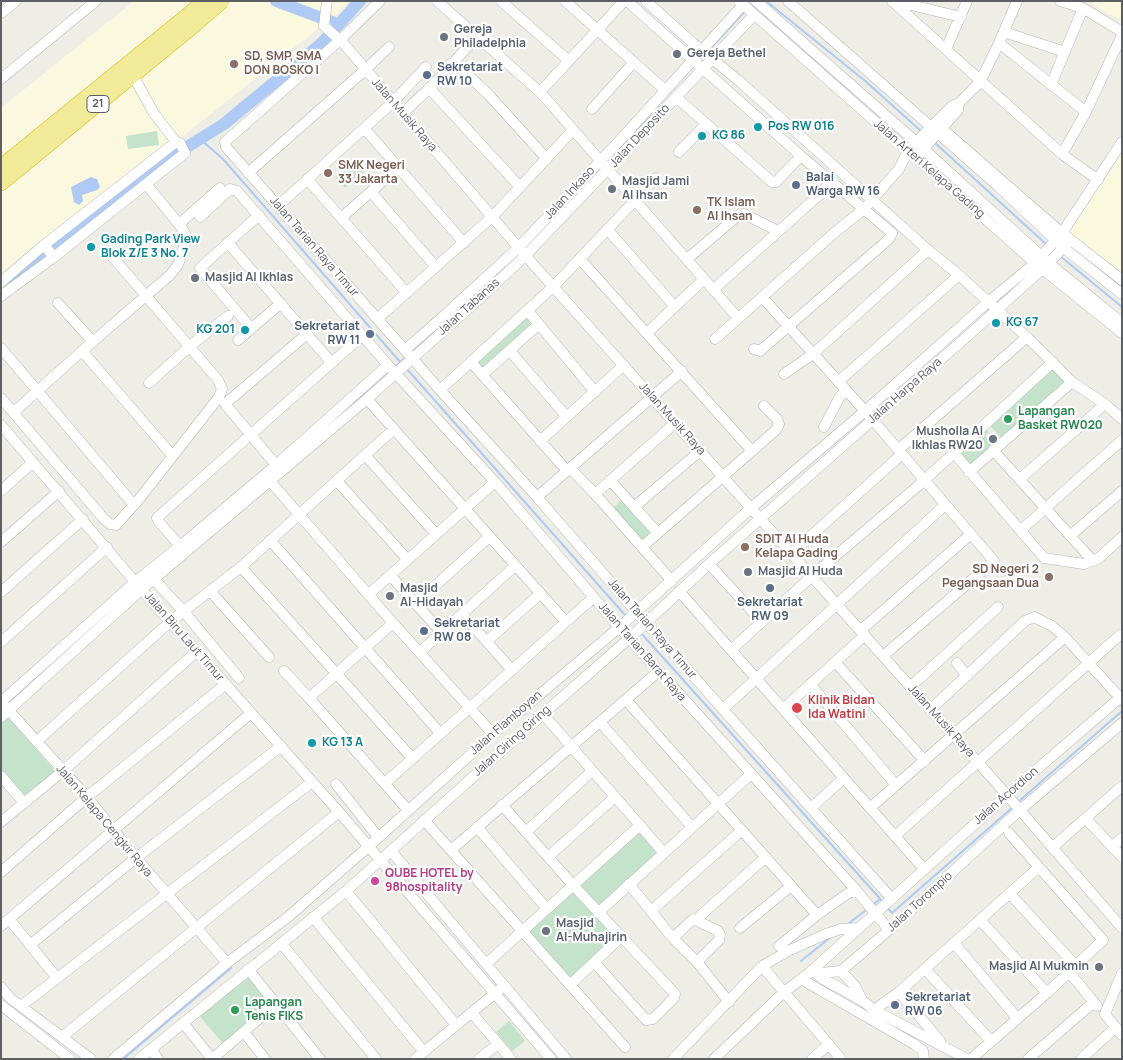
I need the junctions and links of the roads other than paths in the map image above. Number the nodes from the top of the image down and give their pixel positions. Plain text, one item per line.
1 (16, 1) edge
2 (96, 1) edge
3 (205, 1) edge
4 (222, 1) edge
5 (327, 1) edge
6 (380, 1) edge
7 (501, 1) edge
8 (565, 1) edge
9 (626, 1) edge
10 (646, 1) edge
11 (788, 1) edge
12 (798, 1) edge
13 (893, 1) edge
14 (967, 1) edge
15 (1017, 1) edge
16 (1060, 1) edge
17 (439, 2) edge
18 (757, 3) edge
19 (747, 8) edge
20 (1083, 8) junction
21 (1, 13) edge
22 (960, 17) junction
23 (598, 30) junction
24 (1004, 32) junction
25 (1122, 34) edge
26 (477, 36) junction
27 (339, 39) junction
28 (999, 43) junction
29 (389, 47) dead end
30 (946, 49) junction
31 (1065, 52) junction
32 (706, 55) junction
33 (569, 61) junction
34 (634, 62) junction
35 (698, 63) junction
36 (426, 67) dead end
37 (448, 67) junction
38 (365, 70) junction
39 (1, 79) edge
40 (135, 79) dead end
41 (980, 82) junction
42 (1051, 85) junction
43 (429, 88) junction
44 (665, 90) junction
45 (540, 92) junction
46 (676, 97) junction
47 (393, 102) junction
48 (592, 109) dead end
49 (1086, 112) junction
50 (403, 113) junction
51 (706, 124) junction
52 (364, 128) junction
53 (573, 130) junction
54 (930, 135) junction
55 (632, 136) junction
56 (1122, 142) edge
57 (181, 148) junction
58 (679, 152) dead end
59 (911, 154) junction
60 (1062, 154) junction
61 (801, 156) junction
62 (547, 159) junction
63 (605, 165) junction
64 (1, 167) edge
65 (399, 167) junction
66 (248, 173) junction
67 (656, 178) dead end
68 (307, 179) junction
69 (832, 180) junction
70 (1098, 180) junction
71 (1, 183) edge
72 (146, 184) junction
73 (520, 187) junction
74 (220, 188) dead end
75 (371, 192) junction
76 (634, 200) junction
77 (872, 200) junction
78 (278, 206) junction
79 (864, 208) junction
80 (259, 216) junction
81 (200, 217) dead end
82 (492, 217) junction
83 (341, 218) junction
84 (179, 224) junction
85 (608, 230) junction
86 (778, 231) junction
87 (228, 243) junction
88 (464, 243) junction
89 (45, 246) junction
90 (928, 250) junction
91 (1053, 251) junction
92 (522, 252) junction
93 (110, 254) dead end
94 (53, 257) junction
95 (580, 259) junction
96 (687, 259) junction
97 (435, 266) junction
98 (959, 275) junction
99 (704, 279) junction
100 (1122, 280) edge
101 (1, 282) edge
102 (554, 286) junction
103 (714, 290) junction
104 (406, 292) junction
105 (1121, 293) edge
106 (1082, 295) junction
107 (1, 296) edge
108 (146, 297) junction
109 (762, 297) junction
110 (58, 302) dead end
111 (988, 302) junction
112 (281, 303) junction
113 (675, 307) junction
114 (997, 310) junction
115 (528, 311) junction
116 (228, 316) dead end
117 (738, 318) junction
118 (377, 319) junction
119 (1122, 323) edge
120 (539, 324) junction
121 (788, 327) junction
122 (251, 328) junction
123 (647, 333) junction
124 (1122, 333) edge
125 (307, 334) junction
126 (363, 335) junction
127 (1027, 337) junction
128 (715, 339) dead end
129 (238, 340) dead end
130 (93, 342) junction
131 (190, 346) junction
132 (1, 348) edge
133 (757, 350) dead end
134 (82, 351) junction
135 (510, 351) junction
136 (813, 354) junction
137 (409, 355) junction
138 (331, 362) junction
139 (471, 362) junction
140 (1053, 362) junction
141 (388, 364) junction
142 (624, 365) junction
143 (398, 371) junction
144 (682, 371) junction
145 (784, 374) dead end
146 (482, 375) junction
147 (1072, 382) junction
148 (149, 383) dead end
149 (842, 386) junction
150 (440, 390) junction
151 (38, 391) junction
152 (595, 392) junction
153 (652, 396) junction
154 (1, 398) edge
155 (367, 399) junction
156 (1105, 404) junction
157 (764, 406) dead end
158 (14, 412) junction
159 (869, 416) junction
160 (567, 417) junction
161 (1122, 419) edge
162 (675, 423) junction
163 (824, 427) dead end
164 (394, 429) junction
165 (3, 431) edge
166 (251, 434) junction
167 (1122, 440) edge
168 (540, 441) junction
169 (993, 450) junction
170 (700, 451) junction
171 (752, 451) junction
172 (900, 452) junction
173 (954, 453) junction
174 (172, 455) junction
175 (365, 455) junction
176 (33, 462) junction
177 (276, 465) junction
178 (568, 469) junction
179 (969, 472) junction
180 (724, 477) junction
181 (923, 479) junction
182 (610, 480) junction
183 (1020, 480) junction
184 (270, 481) junction
185 (337, 481) junction
186 (495, 482) junction
187 (1, 491) edge
188 (58, 491) junction
189 (1122, 491) edge
190 (596, 494) junction
191 (537, 497) junction
192 (134, 505) junction
193 (945, 505) junction
194 (634, 506) junction
195 (1046, 507) junction
196 (751, 508) junction
197 (465, 509) junction
198 (299, 515) junction
199 (761, 518) junction
200 (82, 519) junction
201 (1021, 530) junction
202 (658, 533) junction
203 (436, 534) junction
204 (971, 534) junction
205 (1071, 535) junction
206 (489, 536) junction
207 (1122, 537) edge
208 (270, 540) junction
209 (1, 542) edge
210 (180, 546) junction
211 (107, 547) junction
212 (642, 547) junction
213 (792, 553) junction
214 (407, 559) junction
215 (1093, 561) junction
216 (709, 564) junction
217 (515, 566) junction
218 (241, 567) junction
219 (390, 575) junction
220 (812, 576) junction
221 (672, 581) junction
222 (142, 582) junction
223 (1, 592) edge
224 (211, 592) junction
225 (679, 592) junction
226 (369, 594) junction
227 (540, 594) junction
228 (594, 597) junction
229 (415, 604) junction
230 (836, 604) junction
231 (998, 607) dead end
232 (462, 614) junction
233 (635, 614) junction
234 (178, 617) junction
235 (566, 622) junction
236 (762, 622) junction
237 (394, 623) junction
238 (644, 624) junction
239 (621, 626) junction
240 (442, 633) junction
241 (863, 633) junction
242 (1120, 635) dead end
243 (631, 636) junction
244 (1065, 637) junction
245 (487, 641) junction
246 (1, 642) edge
247 (365, 647) junction
248 (731, 650) junction
249 (197, 651) junction
250 (420, 652) junction
251 (883, 656) junction
252 (270, 657) dead end
253 (835, 662) junction
254 (1087, 663) junction
255 (957, 664) dead end
256 (284, 670) dead end
257 (512, 670) junction
258 (659, 671) junction
259 (336, 674) junction
260 (967, 676) junction
261 (239, 678) dead end
262 (757, 679) junction
263 (226, 684) junction
264 (810, 684) junction
265 (910, 687) junction
266 (312, 696) junction
267 (1121, 698) edge
268 (626, 700) junction
269 (469, 707) junction
270 (3, 708) edge
271 (723, 709) junction
272 (783, 709) junction
273 (931, 709) junction
274 (251, 713) junction
275 (543, 714) junction
276 (600, 722) junction
277 (1122, 722) edge
278 (440, 733) junction
279 (493, 734) junction
280 (954, 735) junction
281 (37, 741) junction
282 (281, 746) junction
283 (571, 746) junction
284 (412, 758) junction
285 (924, 761) junction
286 (978, 762) junction
287 (63, 771) junction
288 (592, 771) junction
289 (751, 774) junction
290 (1, 776) edge
291 (844, 778) junction
292 (312, 782) junction
293 (385, 783) junction
294 (336, 784) dead end
295 (896, 786) junction
296 (1122, 786) edge
297 (1008, 796) junction
298 (86, 797) junction
299 (615, 797) junction
300 (24, 803) junction
301 (718, 803) junction
302 (502, 805) junction
303 (406, 808) junction
304 (810, 808) junction
305 (870, 808) junction
306 (1019, 809) junction
307 (339, 812) junction
308 (1086, 819) junction
309 (424, 820) junction
310 (1, 822) edge
311 (640, 826) junction
312 (477, 827) junction
313 (692, 827) junction
314 (113, 829) junction
315 (742, 830) junction
316 (526, 832) junction
317 (1009, 833) dead end
318 (895, 836) junction
319 (1122, 838) edge
320 (373, 842) junction
321 (1113, 846) junction
322 (1053, 847) junction
323 (451, 850) junction
324 (390, 851) junction
325 (664, 853) junction
326 (766, 857) junction
327 (1122, 857) edge
328 (136, 858) junction
329 (548, 858) junction
330 (380, 860) junction
331 (1039, 867) junction
332 (924, 869) junction
333 (1, 872) edge
334 (629, 884) junction
335 (573, 885) junction
336 (791, 886) junction
337 (856, 890) junction
338 (346, 891) junction
339 (166, 893) junction
340 (1010, 894) junction
341 (890, 900) junction
342 (547, 909) junction
343 (874, 910) junction
344 (651, 911) junction
345 (598, 912) junction
346 (817, 915) junction
347 (700, 916) dead end
348 (313, 918) junction
349 (980, 920) junction
350 (5, 923) edge
351 (196, 928) junction
352 (740, 928) dead end
353 (849, 928) junction
354 (1122, 928) edge
355 (889, 930) junction
356 (522, 931) junction
357 (621, 937) junction
358 (672, 937) junction
359 (281, 943) junction
360 (954, 943) junction
361 (30, 945) junction
362 (779, 946) dead end
363 (594, 962) junction
364 (697, 962) junction
365 (486, 964) junction
366 (225, 965) junction
367 (762, 966) junction
368 (248, 969) junction
369 (925, 969) junction
370 (1073, 969) junction
371 (813, 971) junction
372 (841, 971) junction
373 (1122, 973) edge
374 (58, 978) junction
375 (801, 979) junction
376 (570, 985) junction
377 (504, 986) junction
378 (1, 987) edge
379 (784, 992) junction
380 (899, 992) junction
381 (1046, 993) junction
382 (494, 994) junction
383 (863, 1001) junction
384 (729, 1002) junction
385 (1094, 1002) junction
386 (276, 1004) junction
387 (1, 1006) edge
388 (21, 1006) junction
389 (874, 1010) junction
390 (472, 1013) junction
391 (1105, 1014) junction
392 (1017, 1018) junction
393 (184, 1024) junction
394 (456, 1026) junction
395 (1119, 1031) edge
396 (244, 1032) junction
397 (62, 1036) junction
398 (991, 1041) junction
399 (498, 1044) junction
400 (829, 1044) junction
401 (943, 1045) junction
402 (625, 1047) dead end
403 (151, 1049) junction
404 (424, 1052) junction
405 (548, 1058) edge
406 (70, 1059) edge
407 (91, 1059) edge
408 (113, 1059) edge
409 (139, 1059) edge
410 (158, 1059) edge
411 (212, 1059) edge
412 (265, 1059) edge
413 (320, 1059) edge
414 (376, 1059) edge
415 (415, 1059) edge
416 (479, 1059) edge
417 (511, 1059) edge
418 (566, 1059) edge
419 (672, 1059) edge
420 (714, 1059) edge
421 (812, 1059) edge
422 (841, 1059) edge
423 (924, 1059) edge
424 (967, 1059) edge
425 (971, 1059) edge
426 (1028, 1059) edge
427 (1081, 1059) edge

1 - 21 street
2 - 39 street
3 - 64 highway, 21, bridge
4 - 71 highway, 21, bridge
5 - 27 street, Jalan Musik Raya
6 - 27 street
7 - 33 street
8 - 23 street
9 - 23 street
9 - 35 street
10 - 32 street
11 - 54 street, Jalan Arteri Kelapa Gading
12 - 54 street, Jalan Arteri Kelapa Gading
13 - 22 street
13 - 30 street
14 - 22 street
15 - 24 street
16 - 20 street
17 - 26 street
18 - 54 street, Jalan Arteri Kelapa Gading
19 - 32 street
19 - 59 street, Jalan Arteri Kelapa Gading
20 - 25 street
20 - 31 street
22 - 30 street
23 - 33 street
23 - 34 street
24 - 28 street
24 - 31 street
25 - 49 street
26 - 37 street
26 - 45 street
27 - 38 street, Jalan Musik Raya
27 - 66 street, Jalan Tarian Raya Timur
28 - 41 street
28 - 42 street
29 - 38 street
30 - 41 street
31 - 42 street
32 - 35 street, Jalan Inkaso
32 - 77 street
33 - 45 street
34 - 44 street
34 - 48 street
35 - 44 street, Jalan Inkaso
35 - 46 street, Jalan Deposito
35 - 61 street
36 - 47 street
37 - 43 street
37 - 62 street
38 - 47 street, Jalan Musik Raya
38 - 66 street
40 - 57 street
41 - 54 street
41 - 60 street
42 - 49 street
43 - 50 street
43 - 73 street
44 - 55 street, Jalan Inkaso
45 - 53 street
46 - 51 street
46 - 55 street, Jalan Deposito
47 - 50 street, Jalan Musik Raya
47 - 52 street
49 - 60 street
50 - 82 street, Jalan Musik Raya
51 - 58 street
51 - 61 street
52 - 65 street
52 - 68 street
53 - 62 street
53 - 63 street
54 - 59 street
54 - 91 street, Jalan Arteri Kelapa Gading
54 - 91 street, Jalan Arteri Kelapa Gading
55 - 63 street, Jalan Inkaso
56 - 70 street
57 - 72 street
57 - 89 street
59 - 77 street
59 - 91 street, Jalan Arteri Kelapa Gading
60 - 70 street
61 - 69 street
62 - 73 street
63 - 76 street
63 - 92 street, Jalan Inkaso
65 - 75 street
65 - 88 street
66 - 78 street, Jalan Tarian Raya Timur
67 - 76 street
68 - 78 street
68 - 83 street
69 - 79 street
69 - 86 street
70 - 91 street
72 - 84 street
72 - 94 street
73 - 82 street
74 - 84 street
75 - 83 street
75 - 97 street
76 - 85 street
76 - 96 street
77 - 79 street
77 - 90 street
78 - 118 street, Jalan Tarian Raya Timur
79 - 109 street
79 - 121 street
80 - 81 street, Jalan Tarian Barat Raya
80 - 87 street
80 - 126 street, Jalan Tarian Barat Raya
82 - 88 street
82 - 92 street, Jalan Musik Raya
83 - 104 street
84 - 108 street
85 - 95 street
85 - 113 street
86 - 96 street
86 - 103 street
87 - 112 street
87 - 122 street
88 - 97 street
89 - 94 street
89 - 101 street
90 - 98 street
90 - 136 street
91 - 100 street, Jalan Arteri Kelapa Gading
91 - 105 street, Jalan Arteri Kelapa Gading
91 - 106 street, Jalan Arteri Kelapa Gading
91 - 111 street
91 - 114 street, Jalan Harpa Raya
92 - 102 street, Jalan Musik Raya
92 - 137 street, Jalan Tabanas
93 - 108 street
94 - 107 street
95 - 102 street
95 - 123 street
96 - 99 street
97 - 104 street
98 - 111 street
98 - 149 street
99 - 103 street
99 - 113 street
102 - 115 street
102 - 142 street, Jalan Musik Raya
103 - 117 street
104 - 118 street
106 - 119 street, Jalan Arteri Kelapa Gading
106 - 124 street, Jalan Arteri Kelapa Gading
108 - 130 street
108 - 131 street
109 - 117 street
109 - 121 street
110 - 130 street
111 - 114 street
111 - 159 street
112 - 122 street
112 - 125 street
113 - 123 street
114 - 127 street
114 - 159 street, Jalan Harpa Raya
115 - 120 street
115 - 139 street
116 - 131 street
117 - 128 street
118 - 137 street, Jalan Tarian Raya Timur
120 - 135 street
120 - 152 street
121 - 133 street
121 - 136 street
122 - 129 street
123 - 144 street
125 - 138 street
125 - 166 street
126 - 138 street
126 - 141 street, Jalan Tarian Barat Raya
127 - 140 street
127 - 172 street
130 - 134 street
131 - 148 street
131 - 174 street
132 - 151 street
134 - 151 street
134 - 174 street
135 - 146 street
135 - 160 street
136 - 145 street
136 - 149 street
137 - 143 street, Jalan Tabanas
137 - 150 street, Jalan Tarian Raya Timur
138 - 166 street
139 - 146 street
139 - 150 street
140 - 147 street
140 - 173 street
141 - 143 street, Jalan Tarian Barat Raya
141 - 177 street
142 - 152 street
142 - 153 street, Jalan Musik Raya
143 - 155 street, Jalan Tabanas
143 - 186 street, Jalan Tarian Barat Raya
144 - 153 street
144 - 171 street
146 - 168 street
147 - 156 street
147 - 169 street
149 - 159 street
149 - 163 street
150 - 191 street, Jalan Tarian Raya Timur
151 - 158 street
151 - 192 street
152 - 160 street
153 - 162 street, Jalan Musik Raya
153 - 178 street
154 - 158 street
155 - 164 street
155 - 184 street, Jalan Tabanas
156 - 161 street
156 - 183 street
157 - 171 street
158 - 192 street
159 - 172 street
159 - 196 street, Jalan Flamboyan
159 - 199 street, Jalan Harpa Raya
160 - 168 street
162 - 170 street, Jalan Musik Raya
162 - 182 street
164 - 175 street
164 - 197 street
165 - 176 street, Jalan Biru Laut Timur
166 - 177 street
166 - 210 street
167 - 195 street
168 - 178 street
169 - 179 street
169 - 183 street
170 - 180 street, Jalan Musik Raya
170 - 194 street
171 - 180 street
172 - 181 street
172 - 213 street
173 - 179 street
173 - 181 street
174 - 192 street
175 - 185 street
175 - 203 street
176 - 187 street
176 - 188 street, Jalan Biru Laut Timur
177 - 210 street
178 - 190 street
178 - 191 street
179 - 201 street
180 - 196 street, Jalan Musik Raya
180 - 202 street
181 - 193 street
181 - 220 street
182 - 190 street
182 - 194 street
183 - 195 street
184 - 198 street
184 - 222 street, Jalan Tabanas
185 - 198 street
185 - 214 street
186 - 197 street
186 - 228 street, Jalan Tarian Barat Raya
188 - 200 street, Jalan Biru Laut Timur
188 - 209 street
189 - 205 street
190 - 212 street
191 - 233 street, Jalan Tarian Raya Timur
193 - 204 street
193 - 230 street
194 - 202 street
195 - 201 street
195 - 205 street
196 - 199 street, Jalan Musik Raya
196 - 221 street, Jalan Flamboyan
197 - 203 street
197 - 206 street
198 - 208 street
198 - 226 street
199 - 213 street, Jalan Musik Raya
199 - 216 street, Jalan Harpa Raya
200 - 211 street, Jalan Biru Laut Timur
200 - 223 street
201 - 215 street
202 - 212 street
203 - 214 street
204 - 241 street
204 - 251 street
205 - 215 street
206 - 217 street
206 - 229 street
207 - 215 street
208 - 218 street
208 - 247 street
210 - 222 street
211 - 222 street, Jalan Biru Laut Timur
211 - 246 street
212 - 221 street
213 - 220 street, Jalan Musik Raya
214 - 219 street
216 - 225 street, Jalan Giring Giring
216 - 236 street
217 - 227 street
217 - 232 street
218 - 224 street
218 - 259 street
219 - 226 street
219 - 229 street
220 - 230 street, Jalan Musik Raya
220 - 236 street
221 - 233 street, Jalan Flamboyan
222 - 234 street, Jalan Biru Laut Timur
222 - 234 street, Jalan Biru Laut Timur
222 - 270 street
224 - 234 street
224 - 252 street
225 - 238 street, Jalan Giring Giring
225 - 248 street
226 - 237 street
227 - 235 street
227 - 245 street
228 - 235 street
228 - 239 street, Jalan Tarian Barat Raya
229 - 240 street
230 - 241 street, Jalan Musik Raya
230 - 262 street
231 - 265 street
232 - 240 street
232 - 245 street
233 - 238 street, Jalan Tarian Raya Timur
233 - 239 street, Jalan Flamboyan
234 - 249 street, Jalan Biru Laut Timur
234 - 261 street, Jalan Biru Laut Timur
234 - 281 street
235 - 257 street
236 - 248 street
237 - 247 street
237 - 250 street
238 - 243 street, Jalan Giring Giring
238 - 271 street, Jalan Tarian Raya Timur
239 - 243 street, Jalan Tarian Barat Raya
239 - 279 street, Jalan Flamboyan
240 - 250 street
241 - 251 street, Jalan Musik Raya
241 - 253 street
242 - 254 street
243 - 258 street, Jalan Tarian Barat Raya
243 - 275 street, Jalan Giring Giring
244 - 254 street
244 - 260 street
244 - 280 street
245 - 257 street
247 - 259 street
247 - 278 street
248 - 262 street
249 - 263 street, Jalan Biru Laut Timur
249 - 287 street
250 - 269 street
251 - 265 street, Jalan Musik Raya
253 - 264 street
253 - 285 street
254 - 267 street
254 - 286 street
255 - 260 street
256 - 266 street
257 - 269 street
258 - 268 street
258 - 289 street, Jalan Tarian Barat Raya
259 - 266 street
259 - 284 street
260 - 273 street
262 - 271 street
262 - 272 street
263 - 274 street, Jalan Biru Laut Timur
263 - 298 street
264 - 272 street
264 - 295 street
265 - 273 street, Jalan Musik Raya
266 - 293 street
267 - 297 street, Jalan Acordion
268 - 276 street
268 - 301 street
269 - 278 street
269 - 279 street
270 - 281 street, Jalan Kelapa Cengkir Raya
271 - 304 street, Jalan Tarian Raya Timur
272 - 291 street
273 - 280 street, Jalan Musik Raya
274 - 282 street, Jalan Biru Laut Timur
274 - 314 street
275 - 283 street
275 - 309 street, Jalan Giring Giring
276 - 283 street
276 - 313 street
277 - 306 street, Jalan Torompio
278 - 284 street
279 - 303 street, Jalan Flamboyan
280 - 285 street
280 - 286 street, Jalan Musik Raya
281 - 287 street, Jalan Kelapa Cengkir Raya
282 - 292 street, Jalan Biru Laut Timur
282 - 328 street
283 - 288 street
283 - 302 street
284 - 293 street
285 - 295 street
286 - 297 street, Jalan Musik Raya
286 - 318 street
287 - 298 street, Jalan Kelapa Cengkir Raya
287 - 300 street
288 - 299 street
288 - 316 street
289 - 301 street
289 - 337 street, Jalan Tarian Barat Raya
290 - 300 street
291 - 304 street
291 - 305 street
292 - 307 street, Jalan Biru Laut Timur
292 - 339 street
293 - 303 street
294 - 320 street
295 - 305 street
296 - 308 street
297 - 306 street, Jalan Musik Raya
297 - 332 street, Jalan Acordion
298 - 314 street, Jalan Kelapa Cengkir Raya
298 - 333 street
299 - 311 street
299 - 329 street
300 - 310 street
301 - 313 street
301 - 315 street
302 - 312 street
302 - 316 street
303 - 320 street, Jalan Flamboyan
304 - 341 street, Jalan Tarian Raya Timur
305 - 318 street
306 - 322 street, Jalan Musik Raya
306 - 355 street, Jalan Torompio
307 - 320 street, Jalan Biru Laut Timur
307 - 351 street
308 - 321 street
308 - 322 street
309 - 323 street
309 - 324 street, Jalan Giring Giring
311 - 325 street
311 - 335 street
312 - 323 street
312 - 342 street
313 - 325 street
314 - 328 street, Jalan Kelapa Cengkir Raya
314 - 350 street
315 - 326 street
315 - 344 street
316 - 329 street
317 - 331 street
318 - 332 street
319 - 321 street
320 - 330 street
320 - 366 street
321 - 327 street
322 - 354 street, Jalan Musik Raya
323 - 356 street
324 - 330 street, Jalan Giring Giring
324 - 365 street
325 - 334 street
326 - 336 street
326 - 347 street
328 - 339 street, Jalan Kelapa Cengkir Raya
328 - 361 street
329 - 335 street
330 - 338 street
330 - 382 street
331 - 340 street
331 - 370 street
332 - 341 street, Jalan Acordion
334 - 344 street
334 - 345 street
335 - 342 street
335 - 345 street
336 - 346 street
336 - 352 street
337 - 343 street, Jalan Tarian Barat Raya
337 - 346 street
338 - 348 street
338 - 394 street
339 - 351 street, Jalan Kelapa Cengkir Raya
339 - 374 street
340 - 349 street
340 - 370 street
341 - 343 street, Jalan Torompio
342 - 356 street
343 - 353 street, Jalan Torompio
343 - 355 street, Jalan Tarian Barat Raya
344 - 358 street
345 - 357 street
346 - 362 street
348 - 359 street
348 - 404 street
349 - 360 street
349 - 381 street
350 - 361 street
351 - 366 street, Jalan Kelapa Cengkir Raya
351 - 397 street
353 - 367 street
353 - 371 street, Jalan Torompio
355 - 372 street, Jalan Torompio
356 - 365 street
356 - 376 street
357 - 363 street
357 - 363 street
358 - 364 street
358 - 364 street
359 - 368 street
359 - 414 street
360 - 369 street
360 - 392 street
361 - 374 street
363 - 376 street
364 - 384 street
365 - 377 street
366 - 408 street
367 - 379 street
367 - 384 street
368 - 386 street
368 - 393 street
369 - 380 street
369 - 398 street
370 - 381 street
370 - 385 street
371 - 372 street
371 - 375 street, Jalan Torompio
371 - 383 street
372 - 383 street
373 - 391 street
374 - 388 street
375 - 379 street, Jalan Torompio
375 - 423 street
376 - 402 street
377 - 382 street
377 - 418 street
378 - 388 street
379 - 400 street
379 - 420 street, Jalan Torompio
380 - 389 street
380 - 401 street
381 - 392 street
382 - 390 street
382 - 405 street
383 - 389 street
384 - 419 street
385 - 391 street
385 - 426 street
386 - 396 street
386 - 413 street
387 - 406 street
388 - 397 street
389 - 401 street
390 - 394 street
390 - 399 street
391 - 395 street
392 - 398 street
393 - 403 street
393 - 411 street
394 - 404 street
395 - 427 street
396 - 411 street
396 - 412 street
397 - 407 street
398 - 425 street
399 - 416 street
399 - 417 street
400 - 421 street
400 - 422 street
401 - 424 street
403 - 409 street
403 - 410 street
404 - 415 street

